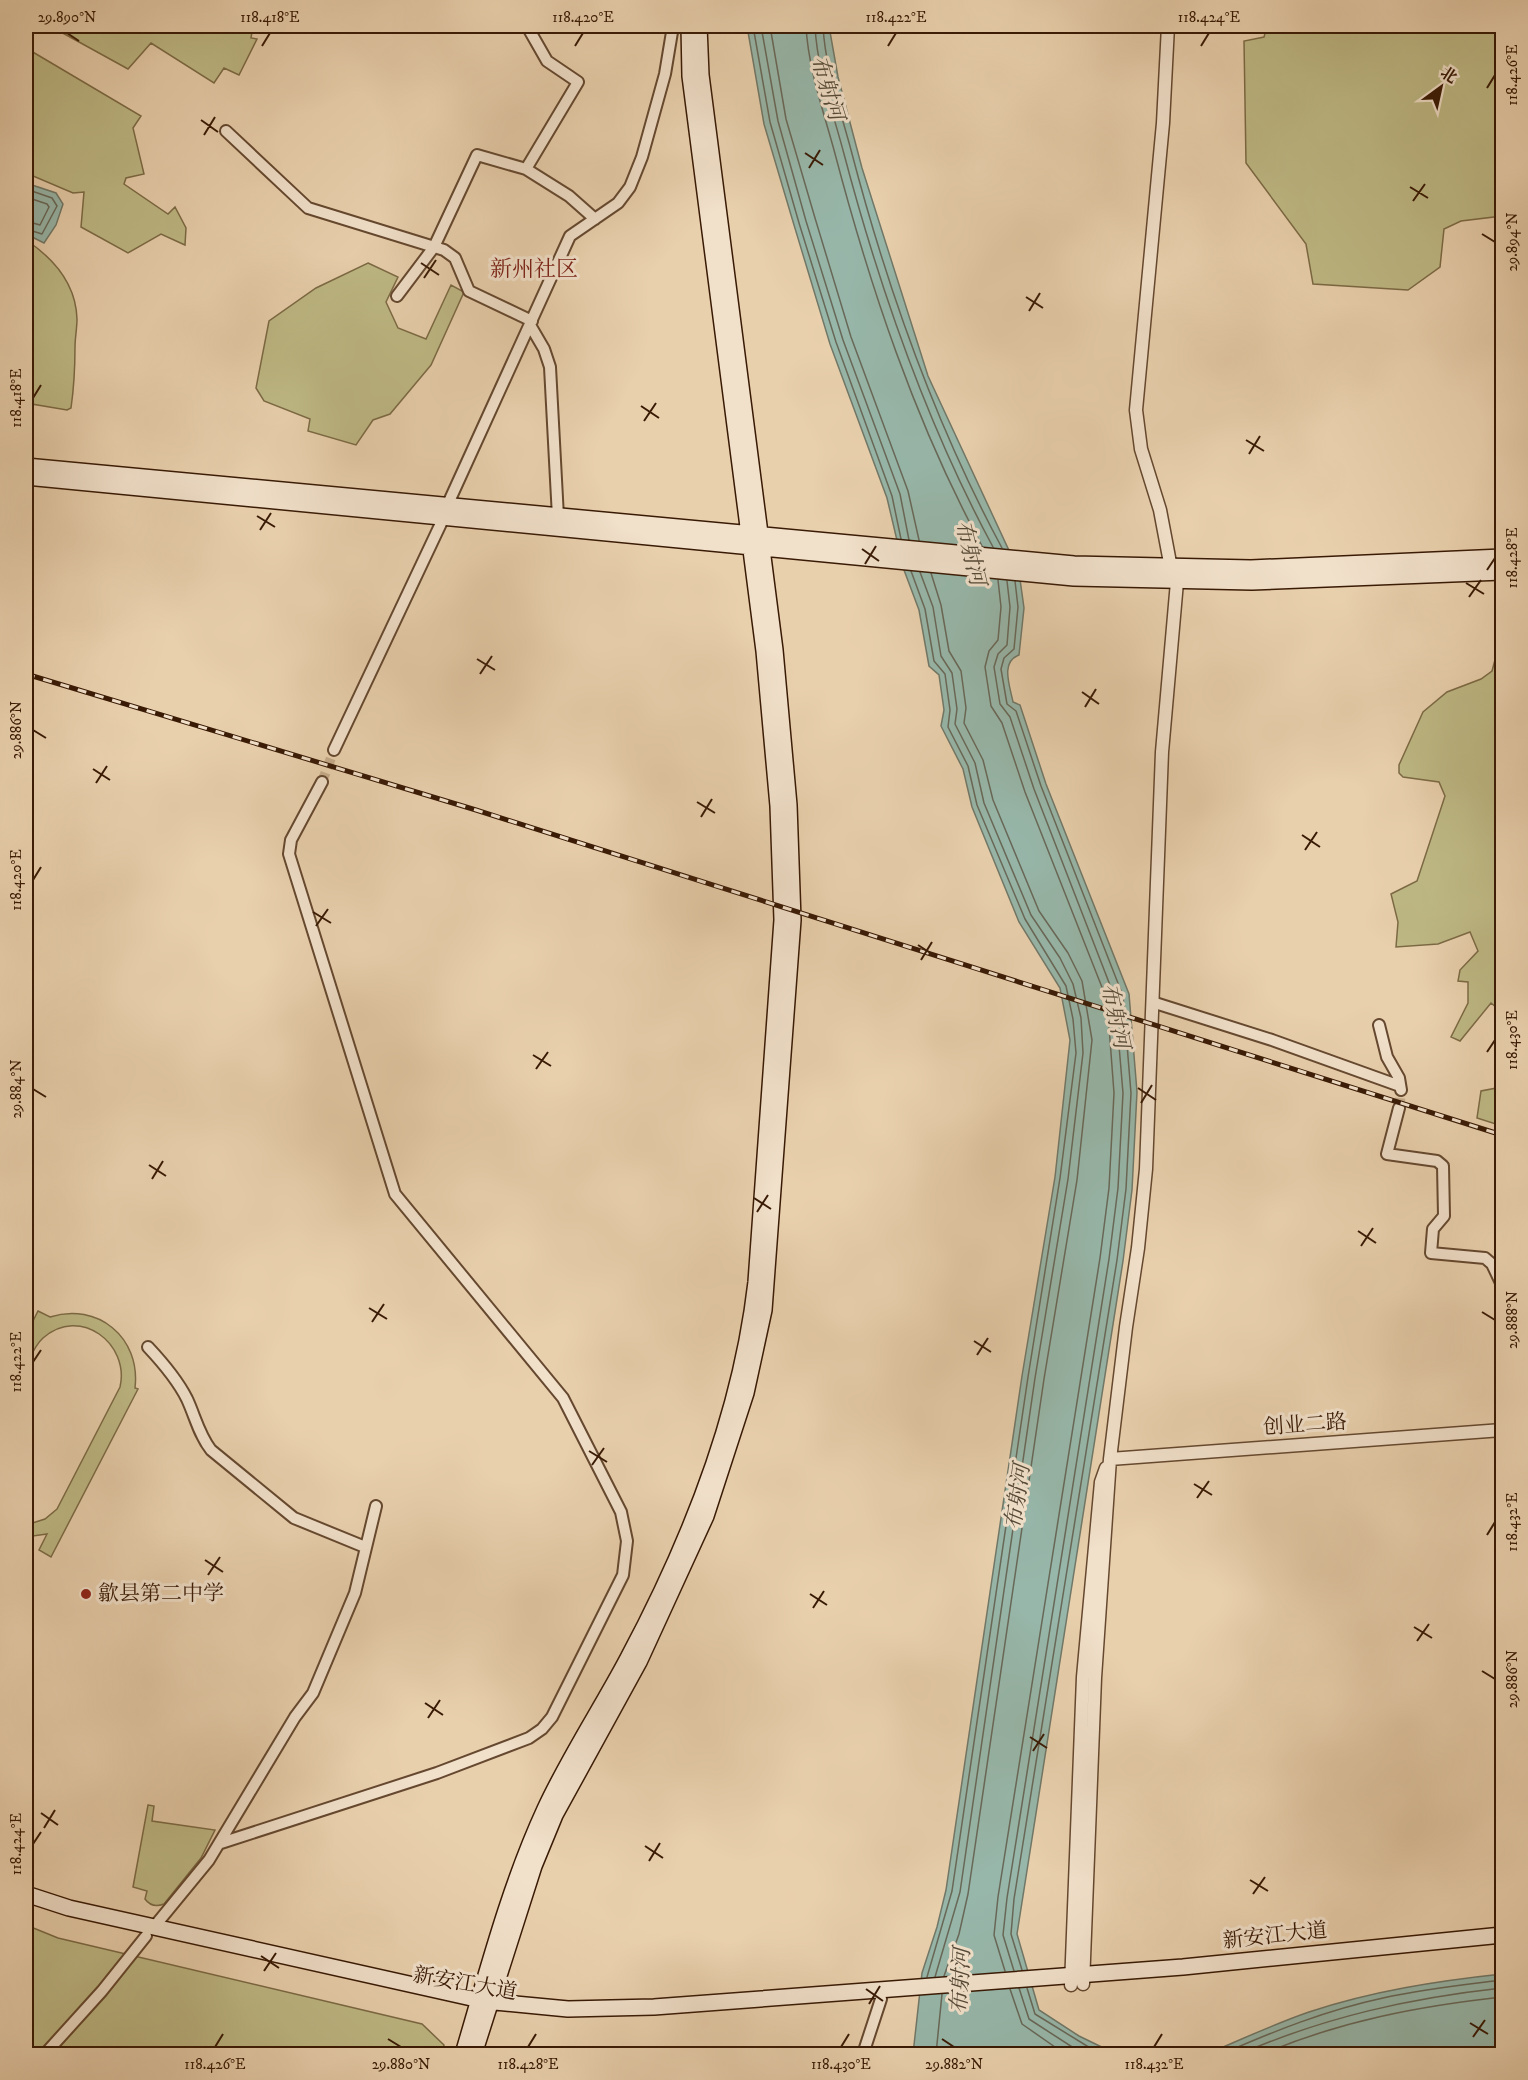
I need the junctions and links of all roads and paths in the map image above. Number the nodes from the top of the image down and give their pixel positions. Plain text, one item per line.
1 (527, 26) edge
2 (673, 26) edge
3 (688, 26) edge
4 (699, 26) edge
5 (1168, 26) edge
6 (226, 131) dead end
7 (526, 169) junction
8 (595, 219) junction
9 (434, 247) junction
10 (397, 296) dead end
11 (531, 323) junction
12 (26, 466) edge
13 (26, 477) edge
14 (445, 511) junction
15 (558, 517) junction
16 (756, 541) junction
17 (1503, 557) edge
18 (1503, 572) edge
19 (1174, 575) junction
20 (334, 750) tunnel mouth
21 (322, 782) tunnel mouth
22 (1152, 1002) junction
23 (1379, 1025) dead end
24 (1399, 1108) tunnel mouth
25 (1503, 1285) edge
26 (148, 1347) dead end
27 (1503, 1430) edge
28 (1110, 1459) junction
29 (376, 1506) dead end
30 (365, 1547) junction
31 (221, 1843) junction
32 (26, 1894) edge
33 (26, 1905) edge
34 (150, 1931) junction
35 (1503, 1935) edge
36 (1503, 1945) edge
37 (1077, 1979) junction
38 (905, 1992) junction
39 (881, 1999) junction
40 (484, 2006) junction
41 (45, 2055) edge
42 (463, 2055) edge
43 (474, 2055) edge
44 (863, 2055) edge

1 - 7 street
2 - 8 street
3 - 16 main road
4 - 16 main road
5 - 19 street
6 - 9 street
7 - 8 street
7 - 9 street
8 - 11 street
9 - 10 street
9 - 11 street
11 - 14 street
11 - 15 street
12 - 14 main road
13 - 14 main road
14 - 15 main road
14 - 16 main road
14 - 20 street
15 - 16 main road
16 - 19 main road
16 - 40 main road
17 - 19 main road
18 - 19 main road
19 - 22 street
21 - 31 street
22 - 23 street
22 - 28 street
24 - 25 street
26 - 30 street
27 - 28 street, 创业二路
28 - 37 street
29 - 30 street
30 - 31 street
31 - 34 street
32 - 34 main road, 新安江大道
33 - 34 main road, 新安江大道
34 - 40 main road, 新安江大道
34 - 41 street
35 - 37 main road, 新安江大道
36 - 37 main road, 新安江大道
37 - 38 main road, 新安江大道
38 - 39 main road, 新安江大道
38 - 40 main road, 新安江大道
39 - 40 main road, 新安江大道
39 - 44 street
40 - 42 main road
40 - 43 main road

